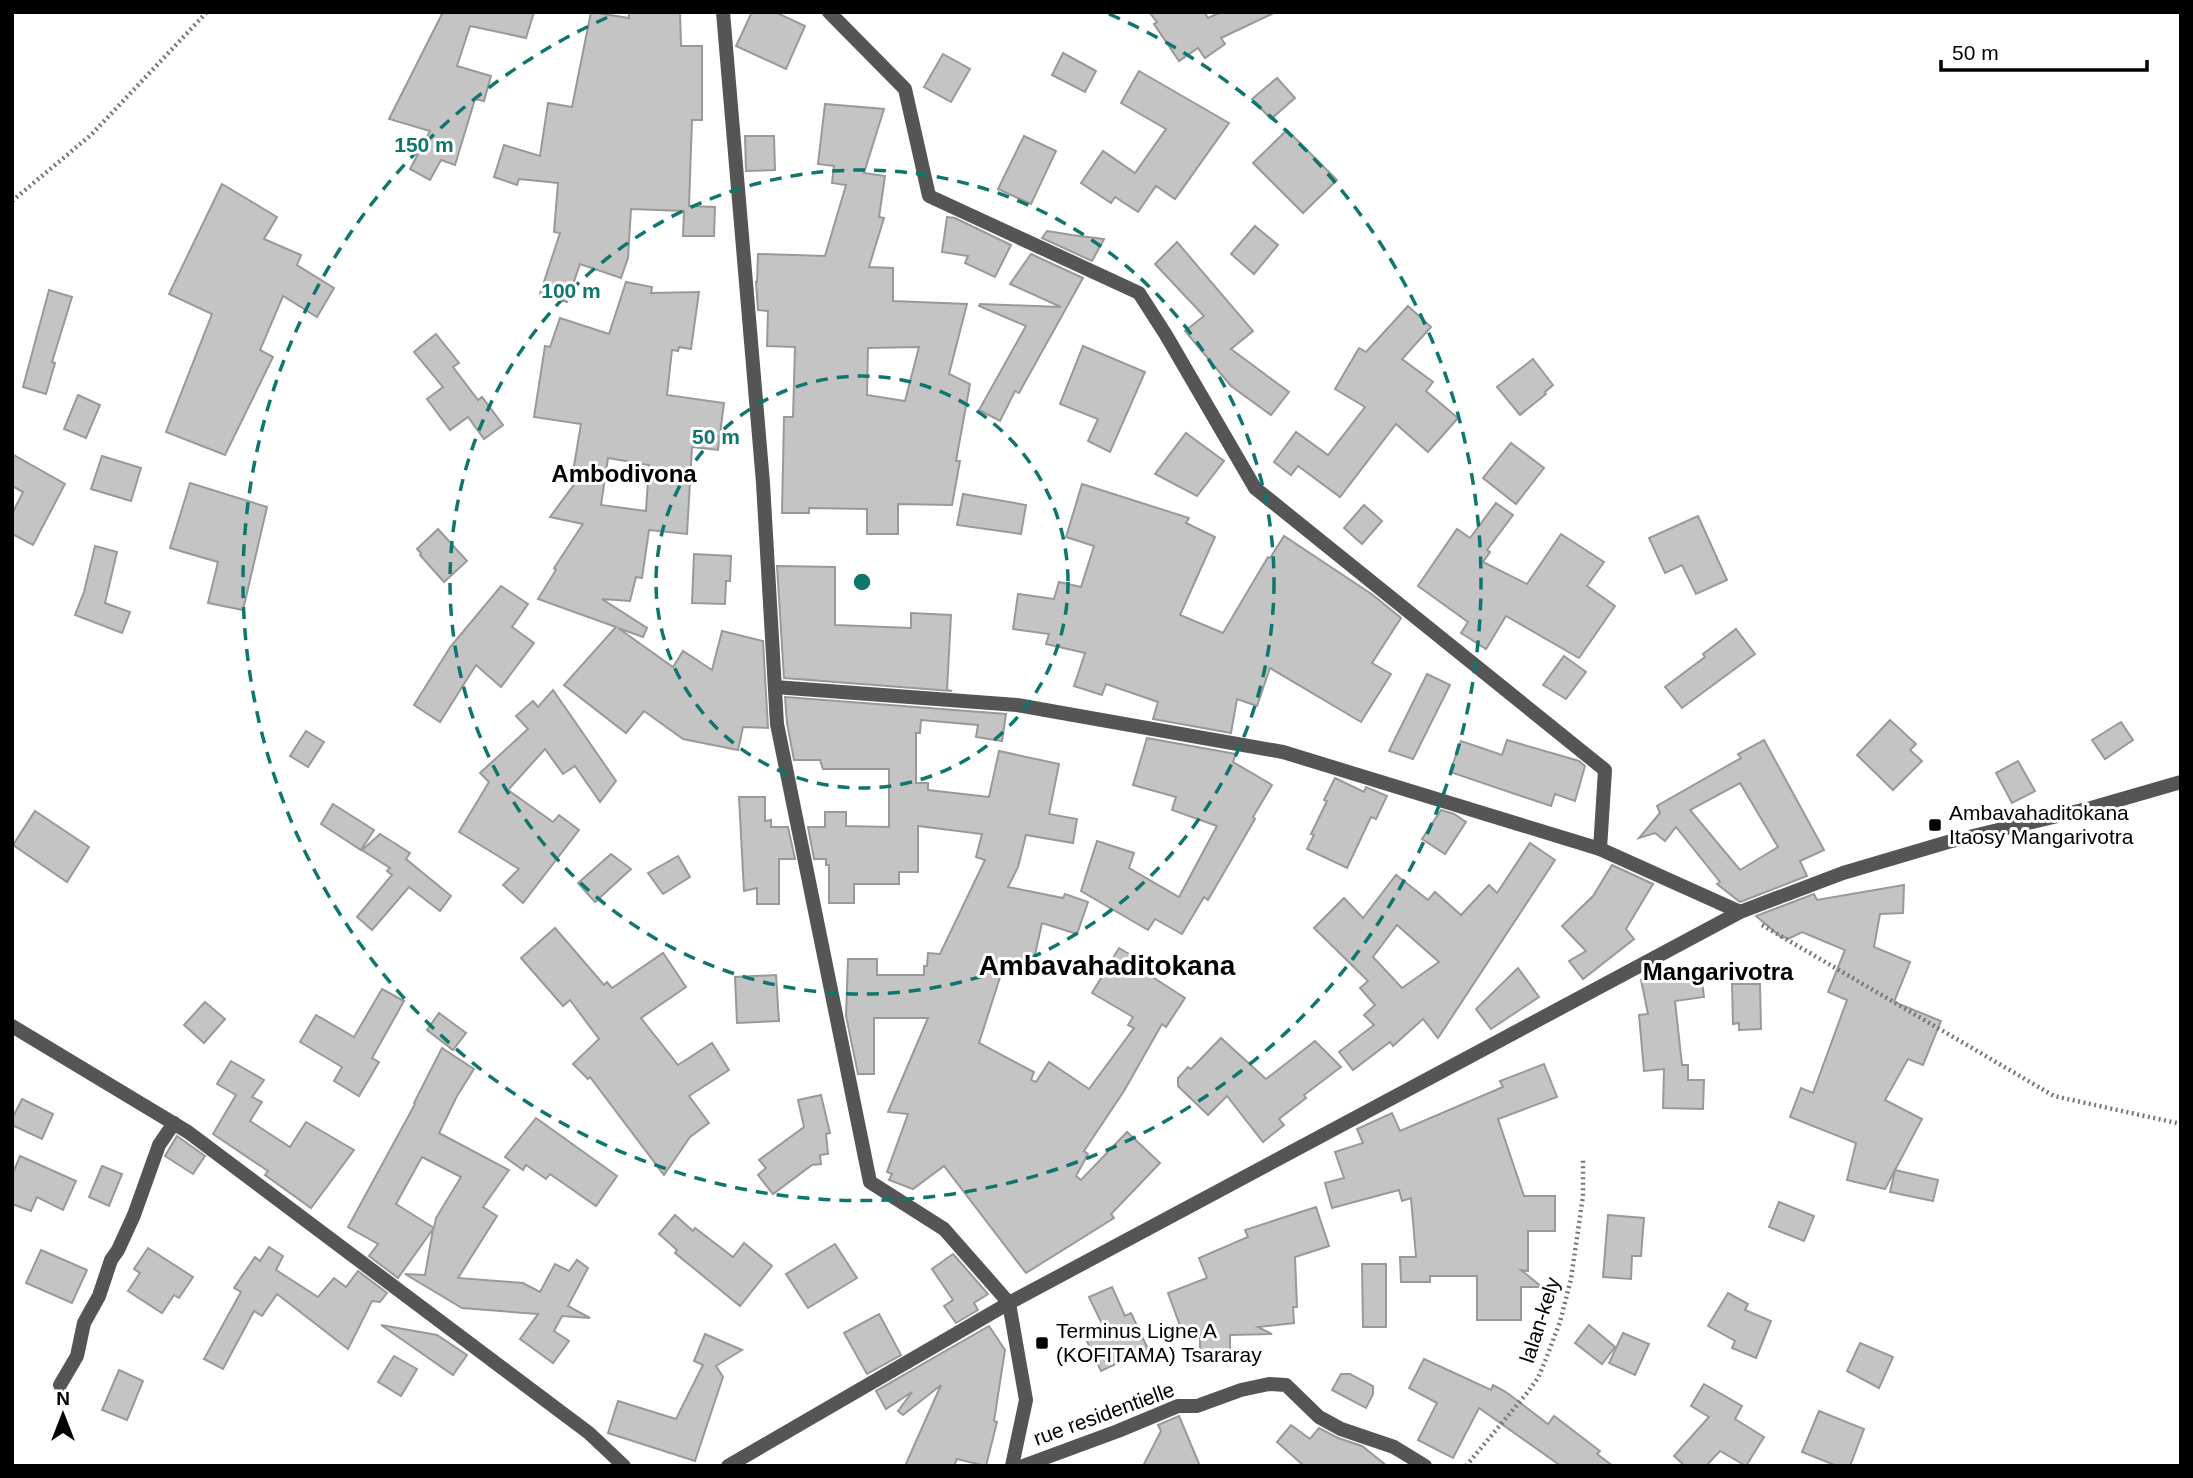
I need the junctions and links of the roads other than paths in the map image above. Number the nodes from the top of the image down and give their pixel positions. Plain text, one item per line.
1 (723, 12) edge
2 (829, 12) edge
3 (775, 687) junction
4 (2181, 782) edge
5 (1600, 849) junction
6 (1740, 912) junction
7 (12, 1026) edge
8 (174, 1124) junction
9 (1009, 1303) junction
10 (60, 1385) dead end
11 (624, 1466) edge
12 (728, 1466) edge
13 (1012, 1466) edge
14 (1023, 1466) edge
15 (1425, 1466) edge

1 - 3 street
2 - 5 street
3 - 5 street
3 - 9 street
4 - 6 street
5 - 6 street
6 - 9 street
7 - 8 street
8 - 10 street
8 - 11 street
9 - 12 street
9 - 13 street
14 - 15 street, rue residentielle

